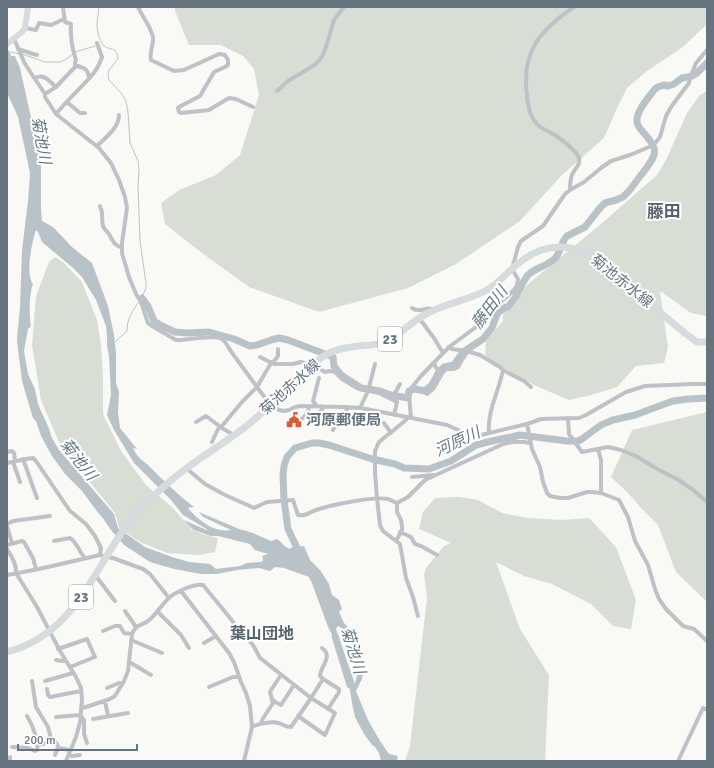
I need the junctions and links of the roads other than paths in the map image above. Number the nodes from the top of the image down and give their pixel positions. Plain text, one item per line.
1 (28, 7) edge
2 (63, 7) edge
3 (138, 7) edge
4 (344, 7) edge
5 (574, 7) edge
6 (64, 22) junction
7 (25, 28) junction
8 (14, 39) junction
9 (97, 42) dead end
10 (7, 44) edge
11 (18, 49) junction
12 (106, 50) dead end
13 (707, 50) edge
14 (37, 55) dead end
15 (102, 55) junction
16 (76, 67) junction
17 (90, 77) junction
18 (35, 78) junction
19 (56, 87) junction
20 (277, 91) dead end
21 (45, 94) junction
22 (67, 102) junction
23 (252, 107) dead end
24 (85, 113) dead end
25 (56, 114) junction
26 (118, 115) dead end
27 (97, 146) junction
28 (570, 190) junction
29 (100, 206) dead end
30 (122, 248) junction
31 (512, 269) junction
32 (412, 308) dead end
33 (434, 310) junction
34 (419, 318) junction
35 (707, 342) edge
36 (449, 347) junction
37 (278, 349) dead end
38 (468, 351) junction
39 (443, 353) junction
40 (260, 357) dead end
41 (271, 363) junction
42 (433, 363) junction
43 (375, 364) dead end
44 (312, 365) junction
45 (503, 370) junction
46 (441, 374) junction
47 (319, 378) dead end
48 (400, 384) dead end
49 (707, 384) edge
50 (531, 386) dead end
51 (257, 387) junction
52 (368, 391) junction
53 (427, 394) dead end
54 (397, 402) junction
55 (271, 406) junction
56 (309, 406) junction
57 (317, 406) junction
58 (322, 406) junction
59 (349, 407) junction
60 (360, 408) junction
61 (394, 415) junction
62 (409, 418) junction
63 (568, 418) junction
64 (196, 422) dead end
65 (298, 422) dead end
66 (310, 422) dead end
67 (384, 423) dead end
68 (527, 424) junction
69 (220, 427) junction
70 (333, 430) dead end
71 (391, 433) junction
72 (489, 433) junction
73 (235, 436) junction
74 (212, 442) dead end
75 (530, 443) junction
76 (598, 449) junction
77 (7, 452) edge
78 (23, 459) junction
79 (14, 461) junction
80 (7, 463) edge
81 (186, 468) junction
82 (436, 476) junction
83 (412, 477) dead end
84 (20, 482) dead end
85 (601, 493) junction
86 (37, 498) dead end
87 (377, 498) junction
88 (707, 502) edge
89 (397, 503) junction
90 (50, 516) dead end
91 (7, 525) edge
92 (400, 532) junction
93 (54, 541) dead end
94 (396, 541) junction
95 (12, 544) junction
96 (7, 545) edge
97 (7, 548) edge
98 (437, 555) dead end
99 (103, 556) junction
100 (85, 558) junction
101 (36, 569) junction
102 (16, 573) junction
103 (7, 575) edge
104 (95, 575) junction
105 (181, 591) junction
106 (168, 598) junction
107 (115, 601) dead end
108 (125, 611) dead end
109 (158, 612) junction
110 (418, 616) dead end
111 (136, 627) junction
112 (103, 631) dead end
113 (50, 632) junction
114 (132, 634) junction
115 (216, 636) junction
116 (131, 640) junction
117 (707, 641) edge
118 (204, 643) dead end
119 (189, 648) dead end
120 (322, 648) dead end
121 (58, 649) junction
122 (7, 652) edge
123 (162, 653) dead end
124 (56, 660) dead end
125 (66, 661) junction
126 (129, 664) junction
127 (70, 667) junction
128 (73, 673) junction
129 (281, 674) junction
130 (151, 675) dead end
131 (238, 677) junction
132 (324, 679) junction
133 (45, 680) dead end
134 (32, 681) dead end
135 (122, 684) junction
136 (294, 685) junction
137 (209, 687) dead end
138 (107, 688) dead end
139 (46, 689) dead end
140 (81, 691) junction
141 (311, 698) junction
142 (272, 700) junction
143 (105, 701) junction
144 (81, 708) junction
145 (328, 709) junction
146 (707, 710) edge
147 (128, 712) dead end
148 (80, 715) junction
149 (27, 716) dead end
150 (108, 716) junction
151 (298, 716) junction
152 (56, 717) dead end
153 (93, 719) dead end
154 (261, 724) junction
155 (252, 727) junction
156 (52, 742) junction
157 (87, 743) dead end
158 (38, 745) junction
159 (12, 747) dead end
160 (58, 748) junction
161 (70, 750) junction
162 (55, 755) dead end
163 (69, 755) junction
164 (80, 755) dead end
165 (66, 761) edge
166 (244, 761) edge
167 (678, 761) edge

1 - 7 main road
2 - 6 street
3 - 23 street
4 - 20 street
5 - 28 street
6 - 7 street
6 - 16 street
7 - 8 main road
8 - 10 main road
8 - 11 street
9 - 15 street
11 - 14 street
11 - 18 street
12 - 15 street
13 - 28 street
15 - 17 street
16 - 17 street
16 - 19 street
17 - 22 street
18 - 19 street
18 - 21 street
19 - 21 street
21 - 25 street
22 - 24 street
22 - 25 street
25 - 27 street
26 - 27 street
27 - 30 street
28 - 31 street
29 - 30 street
30 - 51 street
31 - 33 main road, 菊池赤水線 / 23
31 - 35 main road, 菊池赤水線 / 23
31 - 36 street
32 - 33 street
33 - 34 main road, 菊池赤水線 / 23
34 - 39 street
34 - 44 main road, 菊池赤水線 / 23
36 - 38 street
36 - 39 street
37 - 41 street
38 - 45 street
38 - 46 street
39 - 42 street
40 - 41 street
41 - 44 street
41 - 51 street
42 - 46 street
42 - 62 street
43 - 52 street
44 - 52 street
44 - 55 main road, 菊池赤水線 / 23
45 - 50 street
45 - 72 street
46 - 53 street
47 - 57 street
48 - 54 street
49 - 63 street
51 - 55 street
51 - 69 street
52 - 54 street
52 - 60 street
54 - 61 street
55 - 56 street
55 - 73 main road, 菊池赤水線 / 23
56 - 57 street
56 - 65 street
57 - 58 street
58 - 59 street
58 - 66 street
59 - 60 street
59 - 70 street
60 - 61 street
61 - 62 street
62 - 71 street
62 - 72 street
63 - 68 street
63 - 76 street
64 - 69 street
67 - 71 street
68 - 72 street
68 - 75 street
69 - 73 street
69 - 74 street
71 - 87 street
73 - 81 main road, 菊池赤水線 / 23
75 - 82 street
75 - 85 street
76 - 85 street
76 - 88 street
77 - 79 street
78 - 79 street
78 - 86 street
78 - 99 street
79 - 80 street
79 - 84 street
81 - 87 street
81 - 99 main road, 菊池赤水線 / 23
82 - 83 street
82 - 89 street
85 - 117 street
87 - 89 street
87 - 94 street
89 - 92 street
90 - 91 street
91 - 95 street
92 - 94 street
92 - 98 street
93 - 100 street
94 - 110 street
95 - 96 street
95 - 101 street
97 - 102 street
99 - 100 street
99 - 104 main road, 菊池赤水線 / 23
99 - 106 street
100 - 101 street
101 - 102 street
102 - 103 street
102 - 113 street
104 - 107 street
104 - 113 main road, 菊池赤水線 / 23
105 - 106 street
105 - 115 street
105 - 129 street
106 - 109 street
108 - 111 street
109 - 111 street
109 - 119 street
111 - 114 street
112 - 114 street
113 - 121 street
113 - 122 main road, 菊池赤水線 / 23
114 - 116 street
115 - 118 street
115 - 131 street
116 - 123 street
116 - 126 street
120 - 132 street
121 - 125 street
121 - 127 street
124 - 125 street
125 - 127 street
126 - 130 street
126 - 135 street
127 - 128 street
128 - 133 street
128 - 140 street
129 - 136 street
129 - 142 street
131 - 137 street
131 - 155 street
132 - 141 street
132 - 145 street
134 - 156 street
135 - 138 street
135 - 143 street
136 - 141 street
136 - 142 street
139 - 140 street
140 - 144 street
141 - 145 street
141 - 151 street
142 - 154 street
143 - 144 street
143 - 150 street
144 - 148 street
145 - 151 street
146 - 167 street
147 - 150 street
148 - 152 street
148 - 157 street
148 - 161 street
149 - 158 street
150 - 153 street
151 - 154 street
154 - 155 street
155 - 166 street
156 - 158 street
156 - 160 street
158 - 159 street
160 - 161 street
160 - 162 street
161 - 163 street
163 - 164 street
163 - 165 street

